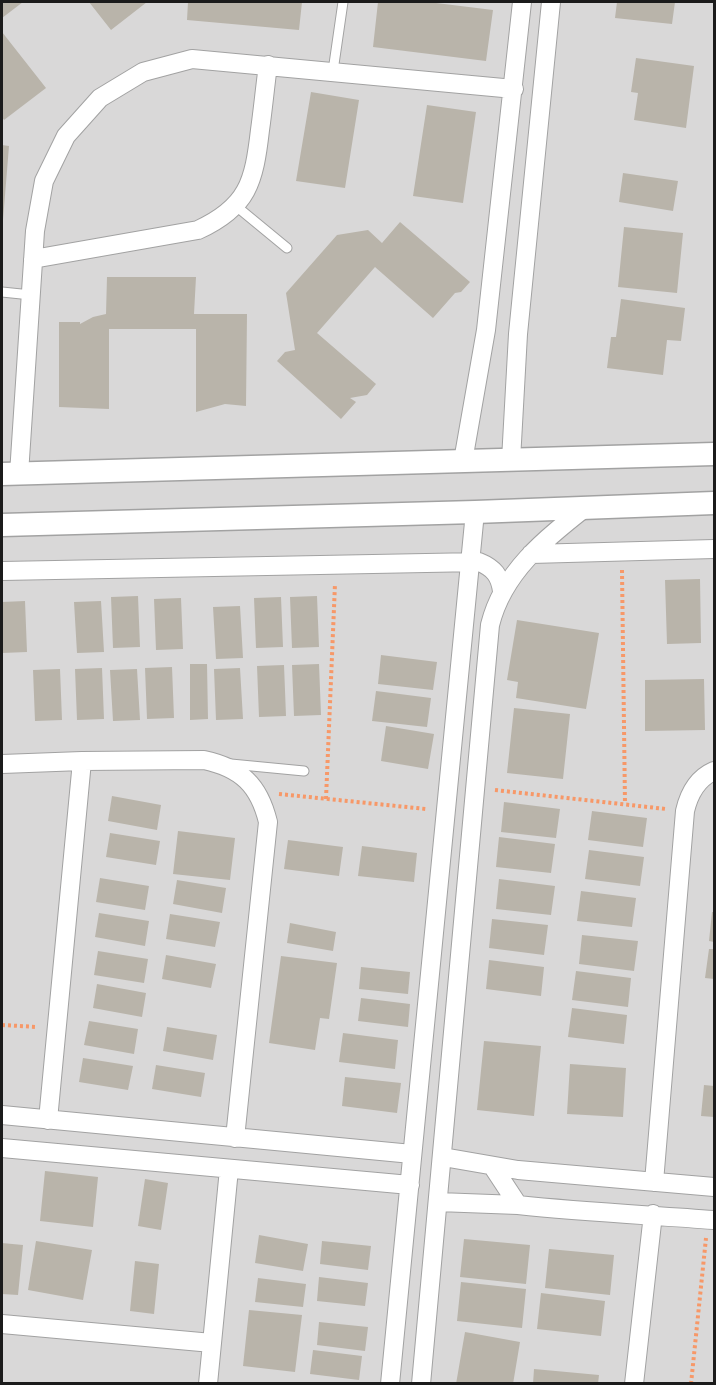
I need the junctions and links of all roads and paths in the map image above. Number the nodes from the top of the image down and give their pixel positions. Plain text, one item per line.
1 (343, 2) edge
2 (522, 2) edge
3 (551, 2) edge
4 (268, 65) junction
5 (333, 71) junction
6 (514, 89) junction
7 (236, 206) junction
8 (286, 248) dead end
9 (33, 259) junction
10 (2, 292) edge
11 (31, 295) junction
12 (486, 330) junction
13 (518, 334) junction
14 (714, 454) edge
15 (510, 460) junction
16 (463, 461) junction
17 (10, 474) edge
18 (714, 503) edge
19 (586, 507) junction
20 (475, 512) junction
21 (2, 525) edge
22 (714, 549) edge
23 (621, 552) junction
24 (531, 554) junction
25 (469, 562) junction
26 (336, 564) junction
27 (2, 571) edge
28 (502, 591) junction
29 (82, 761) junction
30 (219, 763) junction
31 (2, 764) edge
32 (304, 771) dead end
33 (714, 771) edge
34 (475, 788) junction
35 (257, 792) junction
36 (326, 799) junction
37 (626, 804) junction
38 (446, 811) junction
39 (685, 811) junction
40 (432, 954) junction
41 (461, 957) junction
42 (2, 1025) edge
43 (56, 1029) junction
44 (2, 1115) edge
45 (48, 1120) junction
46 (236, 1137) junction
47 (2, 1148) edge
48 (412, 1154) junction
49 (442, 1157) junction
50 (494, 1167) junction
51 (229, 1168) junction
52 (654, 1182) junction
53 (410, 1185) junction
54 (714, 1187) edge
55 (438, 1202) junction
56 (518, 1205) junction
57 (653, 1215) junction
58 (711, 1220) edge
59 (2, 1323) edge
60 (212, 1343) junction
61 (208, 1383) edge
62 (390, 1383) edge
63 (421, 1383) edge
64 (634, 1383) edge
65 (691, 1383) edge

1 - 5 lane
2 - 6 street
3 - 13 street
4 - 5 street
4 - 7 street
4 - 9 street
5 - 6 street
6 - 12 street
7 - 8 lane
7 - 9 street
9 - 11 street
10 - 11 lane
11 - 17 street
12 - 13 street
12 - 16 street
13 - 15 street
14 - 15 street
15 - 16 street
16 - 17 street
18 - 19 street
19 - 20 street
19 - 24 street
20 - 21 street
20 - 25 street
22 - 23 street
23 - 24 street
23 - 37 path
24 - 28 street
25 - 26 street
25 - 28 street
25 - 38 street
26 - 27 street
26 - 36 path
28 - 34 street
29 - 30 street
29 - 31 street
29 - 43 street
30 - 32 lane
30 - 35 street
33 - 39 street
34 - 37 path
34 - 41 street
35 - 36 path
35 - 46 street
36 - 38 path
37 - 39 path
38 - 40 street
39 - 52 street
40 - 41 street
40 - 48 street
41 - 49 street
42 - 43 path
43 - 45 street
44 - 45 street
45 - 46 street
46 - 48 street
47 - 51 street
48 - 53 street
49 - 50 street
49 - 55 street
50 - 52 street
50 - 56 street
51 - 53 street
51 - 60 street
52 - 54 street
53 - 62 street
55 - 56 street
55 - 63 street
56 - 57 street
57 - 58 street
57 - 64 street
58 - 65 path
59 - 60 street
60 - 61 street

